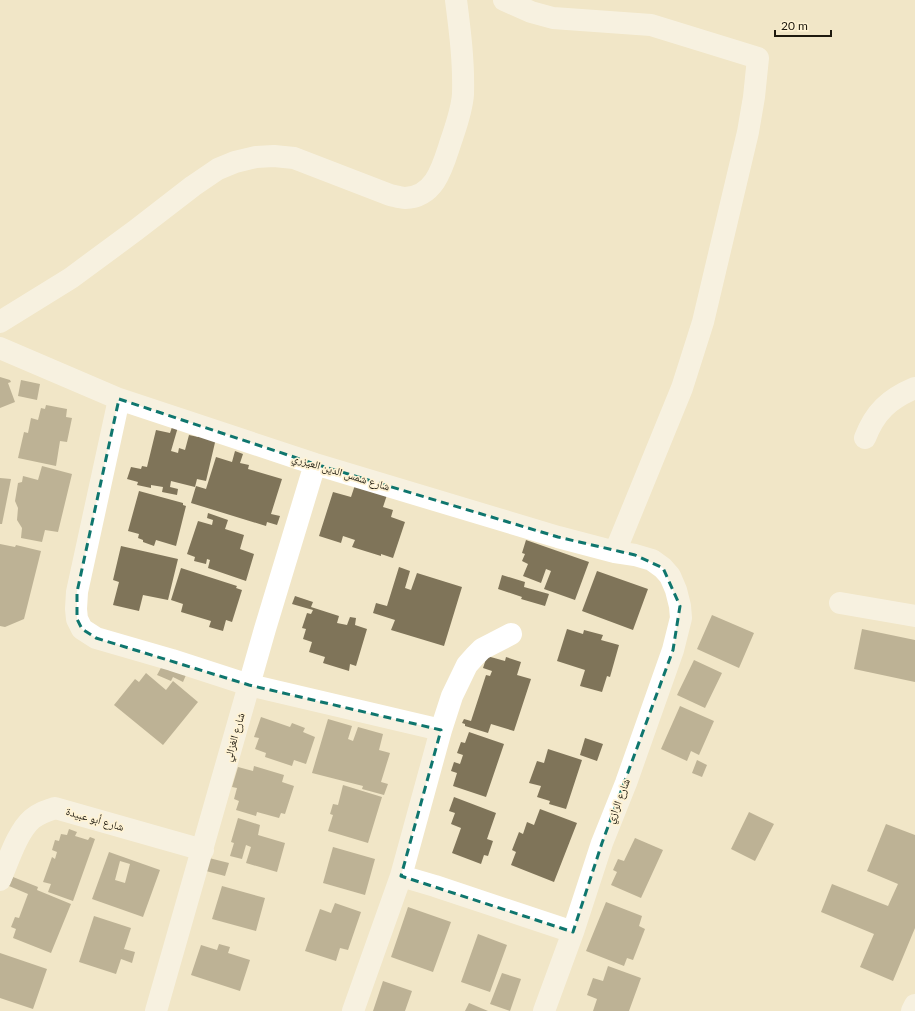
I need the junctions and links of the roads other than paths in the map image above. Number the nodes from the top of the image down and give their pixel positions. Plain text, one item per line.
1 (456, 0) edge
2 (504, 0) edge
3 (0, 322) edge
4 (0, 348) edge
5 (915, 388) edge
6 (118, 399) junction
7 (865, 438) dead end
8 (315, 464) junction
9 (615, 552) junction
10 (676, 590) joint
11 (840, 603) dead end
12 (915, 616) edge
13 (511, 634) dead end
14 (249, 685) junction
15 (441, 730) junction
16 (203, 850) junction
17 (401, 876) junction
18 (0, 880) edge
19 (573, 932) junction
20 (915, 1005) edge
21 (156, 1011) edge
22 (353, 1011) edge
23 (544, 1011) edge
24 (912, 1011) edge

1 - 3 street
2 - 9 street
4 - 6 street, شارع شمس الدين العيزري
5 - 7 street
6 - 8 street, شارع شمس الدين العيزري
6 - 14 street
8 - 9 street, شارع شمس الدين العيزري
8 - 14 street, شارع الغزالي
9 - 10 street, شارع شمس الدين العيزري
10 - 19 street, شارع الرازي
11 - 12 street
13 - 15 street
14 - 15 street
14 - 16 street, شارع الغزالي
15 - 17 street
16 - 18 street, شارع أبو عبيدة
16 - 21 street, شارع الغزالي
17 - 19 street
17 - 22 street
19 - 23 street, شارع الرازي
20 - 24 street

